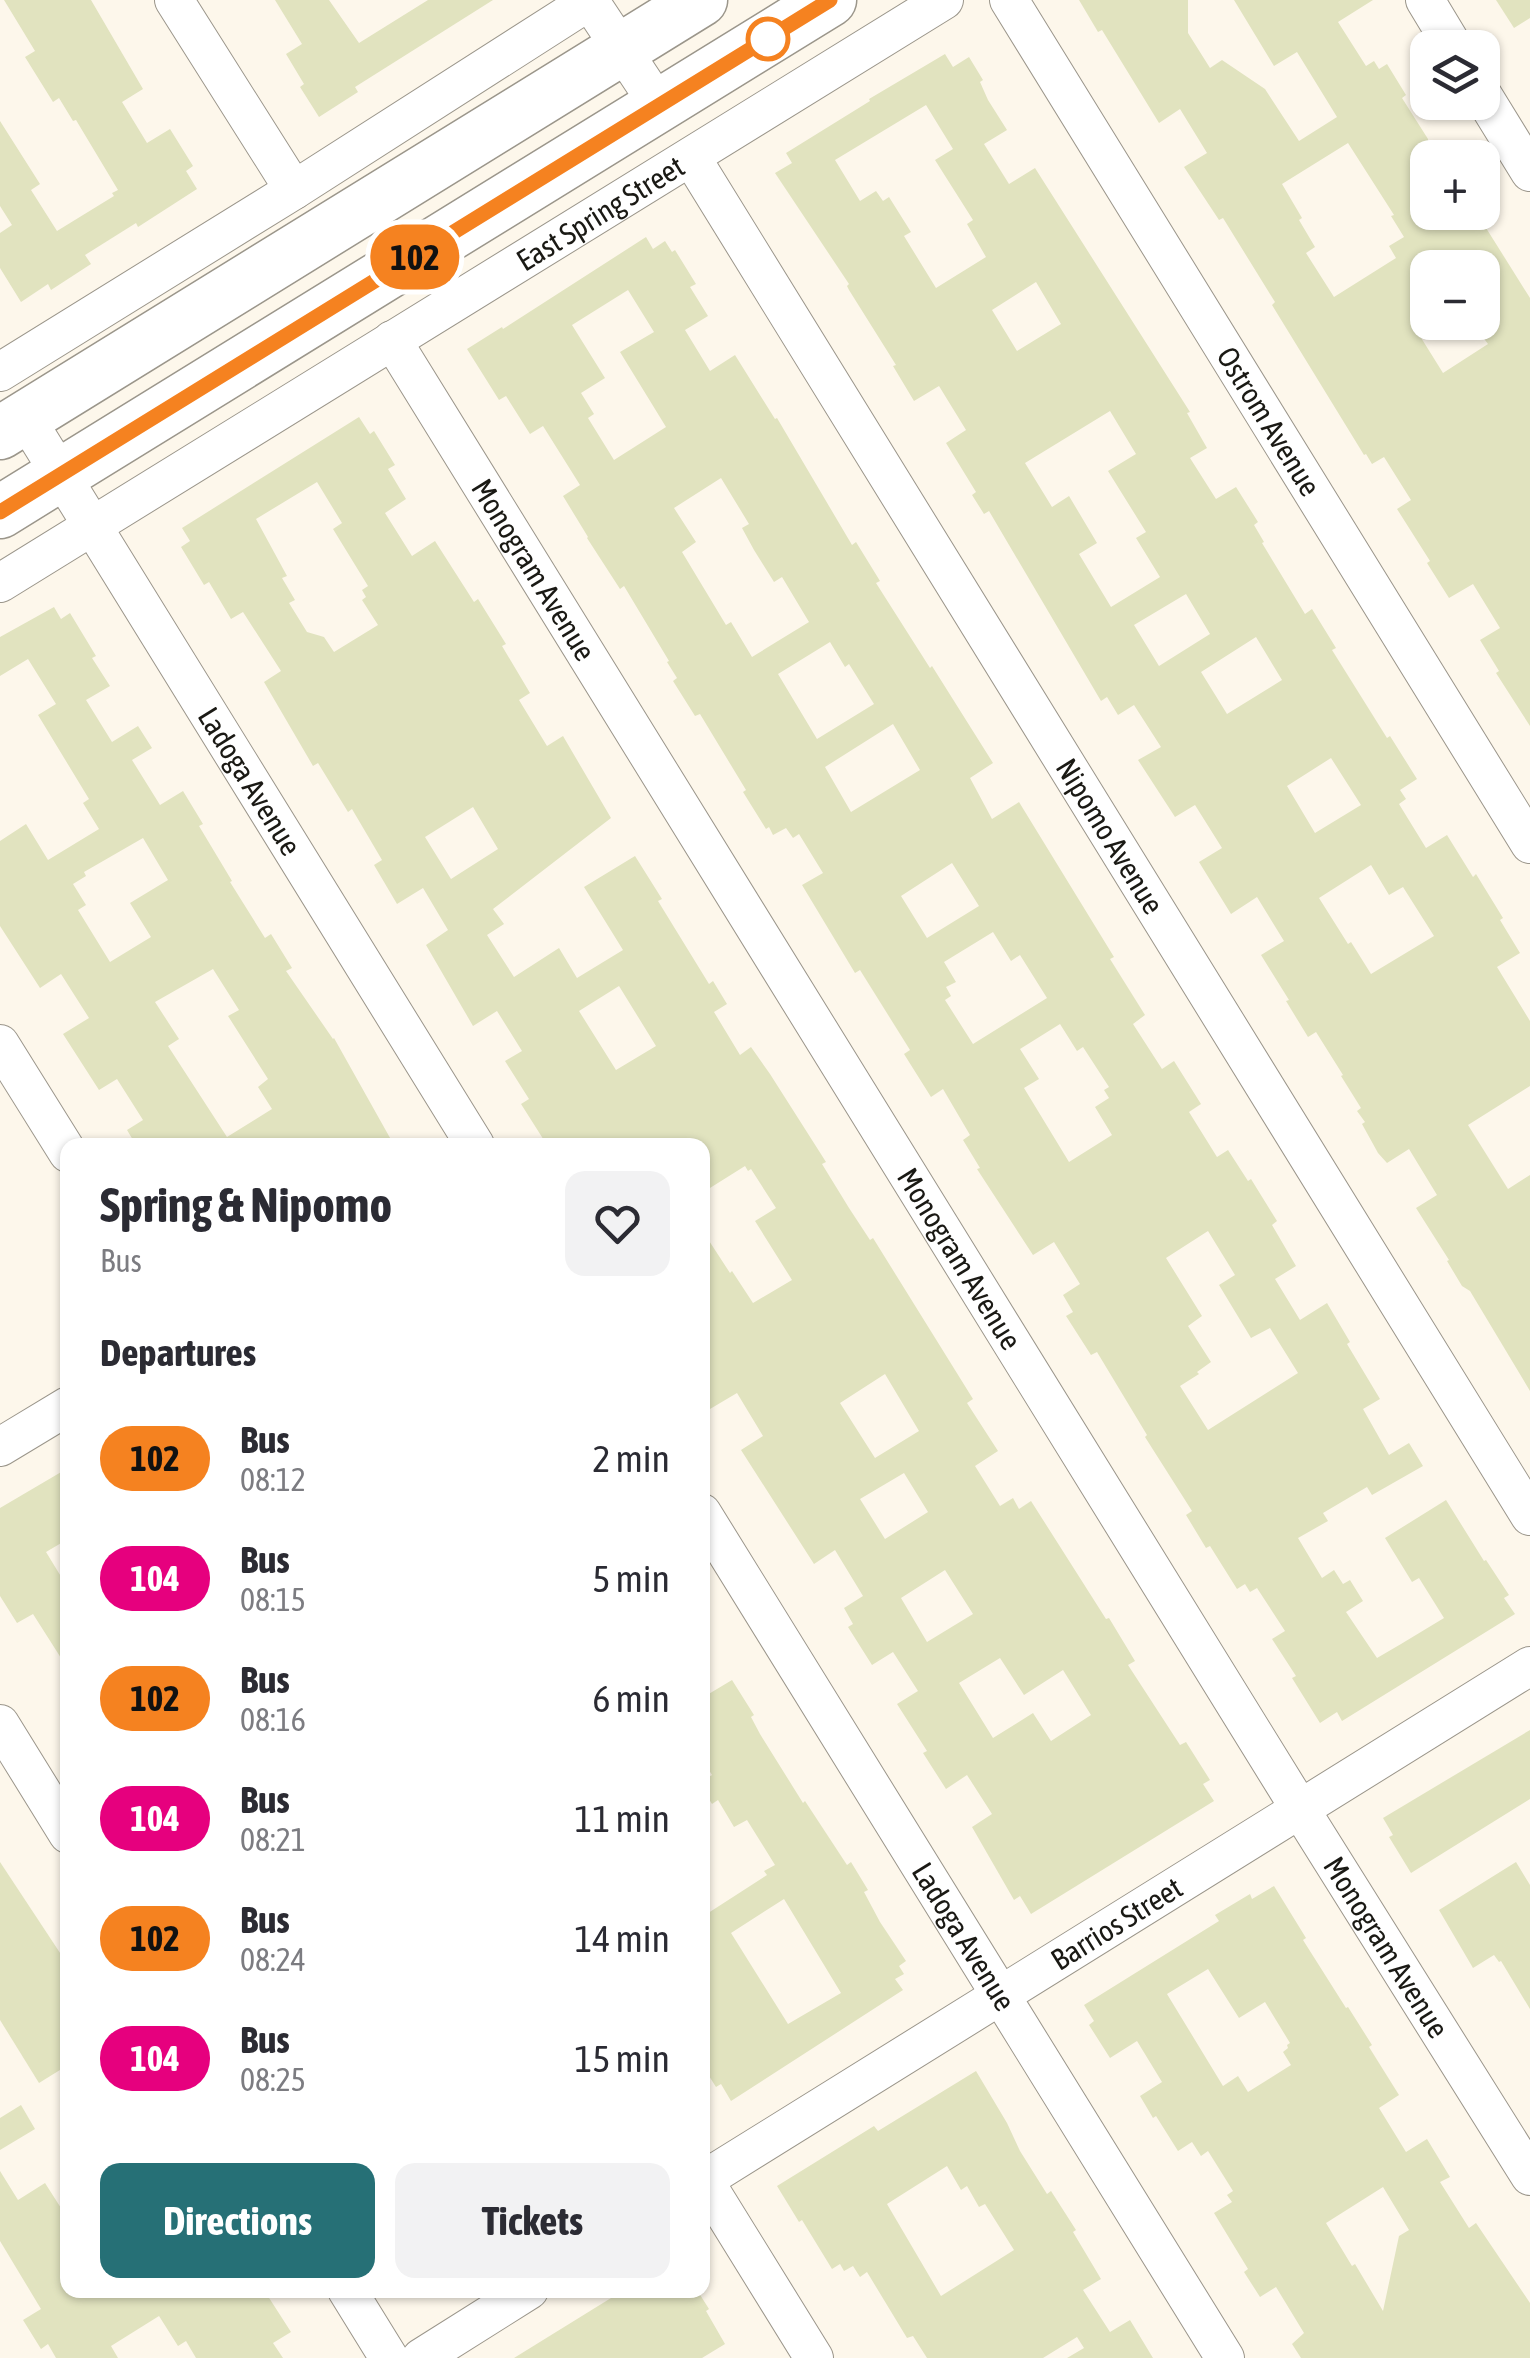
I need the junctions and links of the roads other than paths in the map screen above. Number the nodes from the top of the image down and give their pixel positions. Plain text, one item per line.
1 (174, 0) edge
2 (590, 0) edge
3 (701, 0) edge
4 (830, 0) edge
5 (944, 0) edge
6 (1009, 0) edge
7 (1424, 0) edge
8 (1443, 30) edge
9 (622, 49) junction
10 (658, 104) junction
11 (1498, 120) edge
12 (691, 157) junction
13 (1530, 172) edge
14 (294, 190) junction
15 (392, 340) junction
16 (0, 372) edge
17 (12, 425) edge
18 (61, 474) junction
19 (0, 512) edge
20 (94, 528) junction
21 (0, 583) edge
22 (1530, 844) edge
23 (0, 1044) edge
24 (471, 1138) edge
25 (60, 1140) edge
26 (60, 1411) edge
27 (0, 1448) edge
28 (1530, 1516) edge
29 (710, 1526) edge
30 (1530, 1666) edge
31 (0, 1724) edge
32 (1300, 1810) junction
33 (60, 1821) edge
34 (1000, 1995) junction
35 (710, 2175) edge
36 (1530, 2176) edge
37 (710, 2190) edge
38 (353, 2298) edge
39 (515, 2298) edge
40 (389, 2358) edge
41 (420, 2358) edge
42 (814, 2358) edge
43 (1225, 2358) edge

1 - 14 street
2 - 9 street
2 - 14 street
3 - 9 main road
4 - 10 main road, East Spring Street
5 - 12 street, East Spring Street
6 - 22 street, Ostrom Avenue
7 - 8 street
9 - 10 street
9 - 17 main road
10 - 18 main road, East Spring Street
11 - 13 street
12 - 15 street, East Spring Street
12 - 28 street, Nipomo Avenue
14 - 16 street
15 - 20 street, East Spring Street
15 - 32 street, Monogram Avenue
17 - 18 street, Ladoga Avenue
18 - 19 main road, East Spring Street
18 - 20 street, Ladoga Avenue
20 - 21 street, East Spring Street
20 - 24 street, Ladoga Avenue
23 - 25 street
26 - 27 street
29 - 34 street, Ladoga Avenue
30 - 32 street, Barrios Street
31 - 33 street
32 - 34 street, Barrios Street
32 - 36 street, Monogram Avenue
34 - 35 street, Barrios Street
34 - 43 street, Ladoga Avenue
37 - 42 street
38 - 40 street
39 - 41 street

